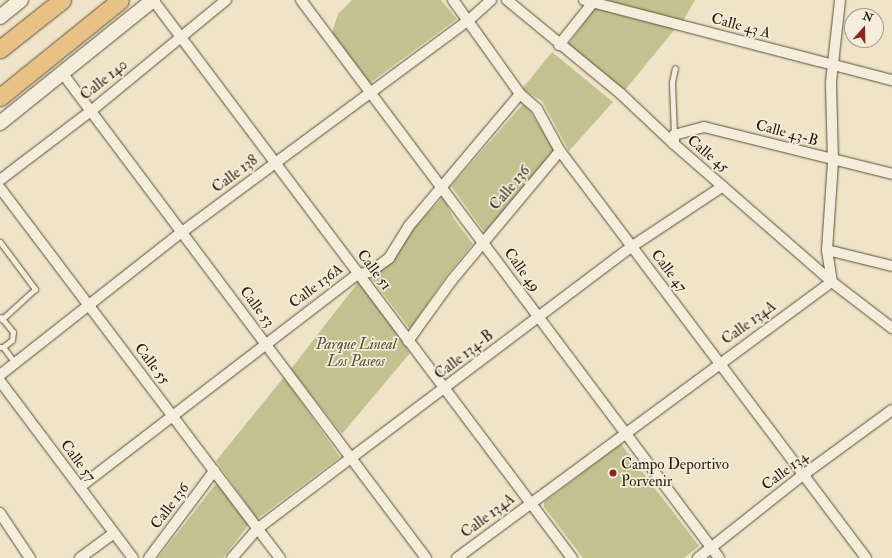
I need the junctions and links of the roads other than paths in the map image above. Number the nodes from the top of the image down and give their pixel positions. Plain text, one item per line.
1 (21, 0) edge
2 (62, 0) edge
3 (120, 0) edge
4 (153, 0) edge
5 (226, 0) edge
6 (301, 0) edge
7 (453, 0) edge
8 (491, 0) edge
9 (507, 0) edge
10 (840, 0) edge
11 (590, 1) edge
12 (0, 17) edge
13 (468, 20) junction
14 (21, 32) junction
15 (180, 37) junction
16 (0, 43) edge
17 (559, 44) junction
18 (0, 49) edge
19 (832, 65) junction
20 (675, 68) dead end
21 (64, 74) junction
22 (24, 78) junction
23 (892, 80) edge
24 (370, 92) junction
25 (520, 94) junction
26 (0, 97) edge
27 (0, 106) edge
28 (90, 111) junction
29 (0, 123) edge
30 (674, 139) junction
31 (560, 152) junction
32 (833, 161) junction
33 (275, 163) junction
34 (892, 174) edge
35 (0, 180) edge
36 (723, 186) junction
37 (0, 188) edge
38 (443, 188) junction
39 (182, 232) junction
40 (0, 242) edge
41 (484, 243) junction
42 (631, 247) junction
43 (827, 250) junction
44 (892, 266) edge
45 (358, 274) junction
46 (832, 282) junction
47 (89, 304) junction
48 (1, 317) edge
49 (537, 317) junction
50 (892, 328) edge
51 (408, 341) junction
52 (266, 344) junction
53 (2, 347) edge
54 (720, 362) junction
55 (15, 363) junction
56 (0, 375) edge
57 (0, 381) edge
58 (445, 389) junction
59 (4, 395) edge
60 (892, 410) edge
61 (171, 414) junction
62 (625, 432) junction
63 (350, 458) junction
64 (214, 471) junction
65 (804, 475) junction
66 (80, 487) junction
67 (530, 503) junction
68 (0, 513) edge
69 (257, 529) junction
70 (114, 533) junction
71 (712, 548) junction
72 (30, 558) edge
73 (80, 558) edge
74 (133, 558) edge
75 (149, 558) edge
76 (232, 558) edge
77 (280, 558) edge
78 (426, 558) edge
79 (457, 558) edge
80 (572, 558) edge
81 (698, 558) edge
82 (719, 558) edge
83 (866, 558) edge

1 - 12 main road
2 - 14 highway
3 - 22 highway
4 - 15 street, Calle 51
4 - 21 main road
5 - 15 street, Calle 140
6 - 24 street, Calle 49
7 - 13 street, Calle 47
8 - 13 street, Calle 138
9 - 17 street, Calle 45
10 - 19 street
11 - 17 street
11 - 19 street, Calle 43 A
13 - 24 street, Calle 138
13 - 25 street, Calle 47
14 - 16 highway
14 - 18 highway
15 - 28 street, Calle 140
15 - 33 street, Calle 51
17 - 30 street, Calle 45
19 - 23 street, Calle 43 A
19 - 32 street
20 - 30 lane
21 - 28 street, Calle 53
21 - 29 main road
22 - 26 highway
22 - 27 highway
24 - 33 street, Calle 138
24 - 38 street, Calle 49
25 - 31 street, Calle 47
25 - 38 street, Calle 136A
28 - 35 street, Calle 140
28 - 39 street, Calle 53
30 - 32 street, Calle 43-B
30 - 36 street, Calle 45
31 - 41 street, Calle 136
31 - 42 street, Calle 47
32 - 34 street, Calle 43-B
32 - 43 street
33 - 39 street, Calle 138
33 - 45 street, Calle 51
36 - 42 street, Calle 134-B
36 - 46 street, Calle 45
37 - 47 street, Calle 55
38 - 41 street, Calle 49
38 - 45 street, Calle 136A
39 - 47 street, Calle 138
39 - 52 street, Calle 53
40 - 48 lane
41 - 49 street, Calle 49
41 - 51 street, Calle 136
42 - 49 street, Calle 134-B
42 - 54 street, Calle 47
43 - 44 street
43 - 46 street
45 - 51 street, Calle 51
45 - 52 street, Calle 136A
46 - 50 street, Calle 45
46 - 54 street, Calle 134A
47 - 55 street, Calle 138
47 - 61 street, Calle 55
48 - 53 lane
49 - 58 street, Calle 134-B
49 - 62 street, Calle 49
51 - 58 street, Calle 51
52 - 61 street, Calle 136A
52 - 63 street, Calle 53
53 - 55 lane
54 - 62 street, Calle 134A
54 - 65 street, Calle 47
55 - 56 street, Calle 138
57 - 59 street, Calle 57
58 - 63 street, Calle 134-B
58 - 67 street, Calle 51
59 - 66 street, Calle 57
60 - 65 street, Calle 134
61 - 64 street, Calle 55
61 - 66 street, Calle 136A
62 - 67 street, Calle 134A
62 - 71 street, Calle 49
63 - 69 street, Calle 134-B
63 - 78 street, Calle 53
64 - 69 street, Calle 55
64 - 75 street, Calle 136
65 - 71 street, Calle 134
65 - 83 street, Calle 47
66 - 70 street, Calle 57
67 - 79 street, Calle 134A
67 - 80 street, Calle 51
68 - 72 street
69 - 76 street, Calle 134-B
69 - 77 street, Calle 55
70 - 73 street
70 - 74 street, Calle 57
71 - 81 street, Calle 134
71 - 82 street, Calle 49

